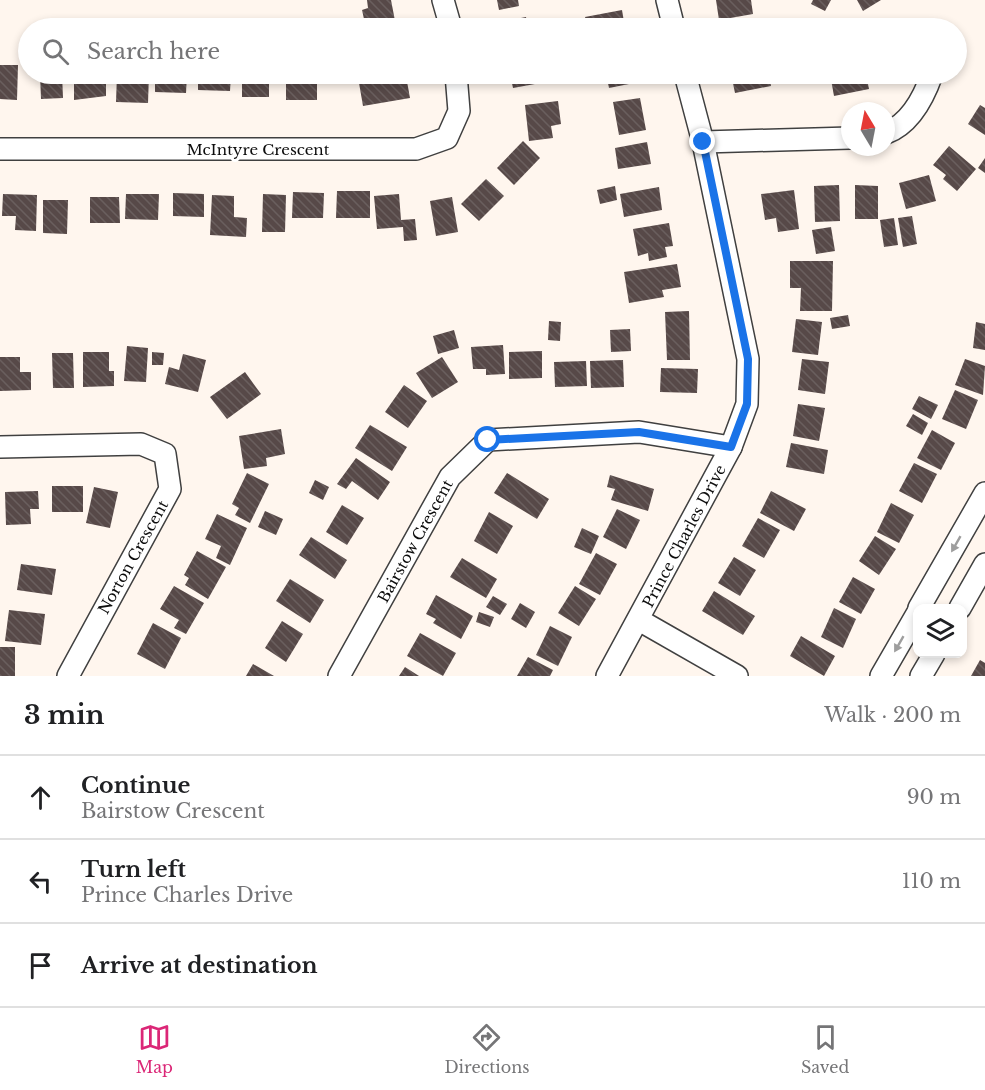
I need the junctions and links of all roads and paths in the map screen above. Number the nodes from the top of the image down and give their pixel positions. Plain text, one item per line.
1 (444, 0) edge
2 (667, 0) edge
3 (448, 18) edge
4 (672, 18) edge
5 (457, 84) edge
6 (688, 84) edge
7 (929, 84) edge
8 (895, 127) edge
9 (841, 138) edge
10 (703, 142) junction
11 (0, 149) edge
12 (0, 447) edge
13 (731, 447) junction
14 (985, 493) edge
15 (985, 564) edge
16 (921, 604) edge
17 (963, 604) edge
18 (913, 619) edge
19 (639, 620) junction
20 (932, 658) edge
21 (68, 676) edge
22 (339, 676) edge
23 (607, 676) edge
24 (737, 676) edge
25 (881, 676) edge
26 (921, 676) edge

1 - 3 street
2 - 4 street
5 - 11 street, McIntyre Crescent
6 - 10 street, Prince Charles Drive
7 - 8 street
9 - 10 street
10 - 13 street, Prince Charles Drive
12 - 21 street, Norton Crescent
13 - 19 street, Prince Charles Drive
13 - 22 street, Bairstow Crescent
14 -> 16 street
15 - 17 street
18 -> 25 street
19 - 23 street, Prince Charles Drive
19 - 24 street
20 - 26 street

